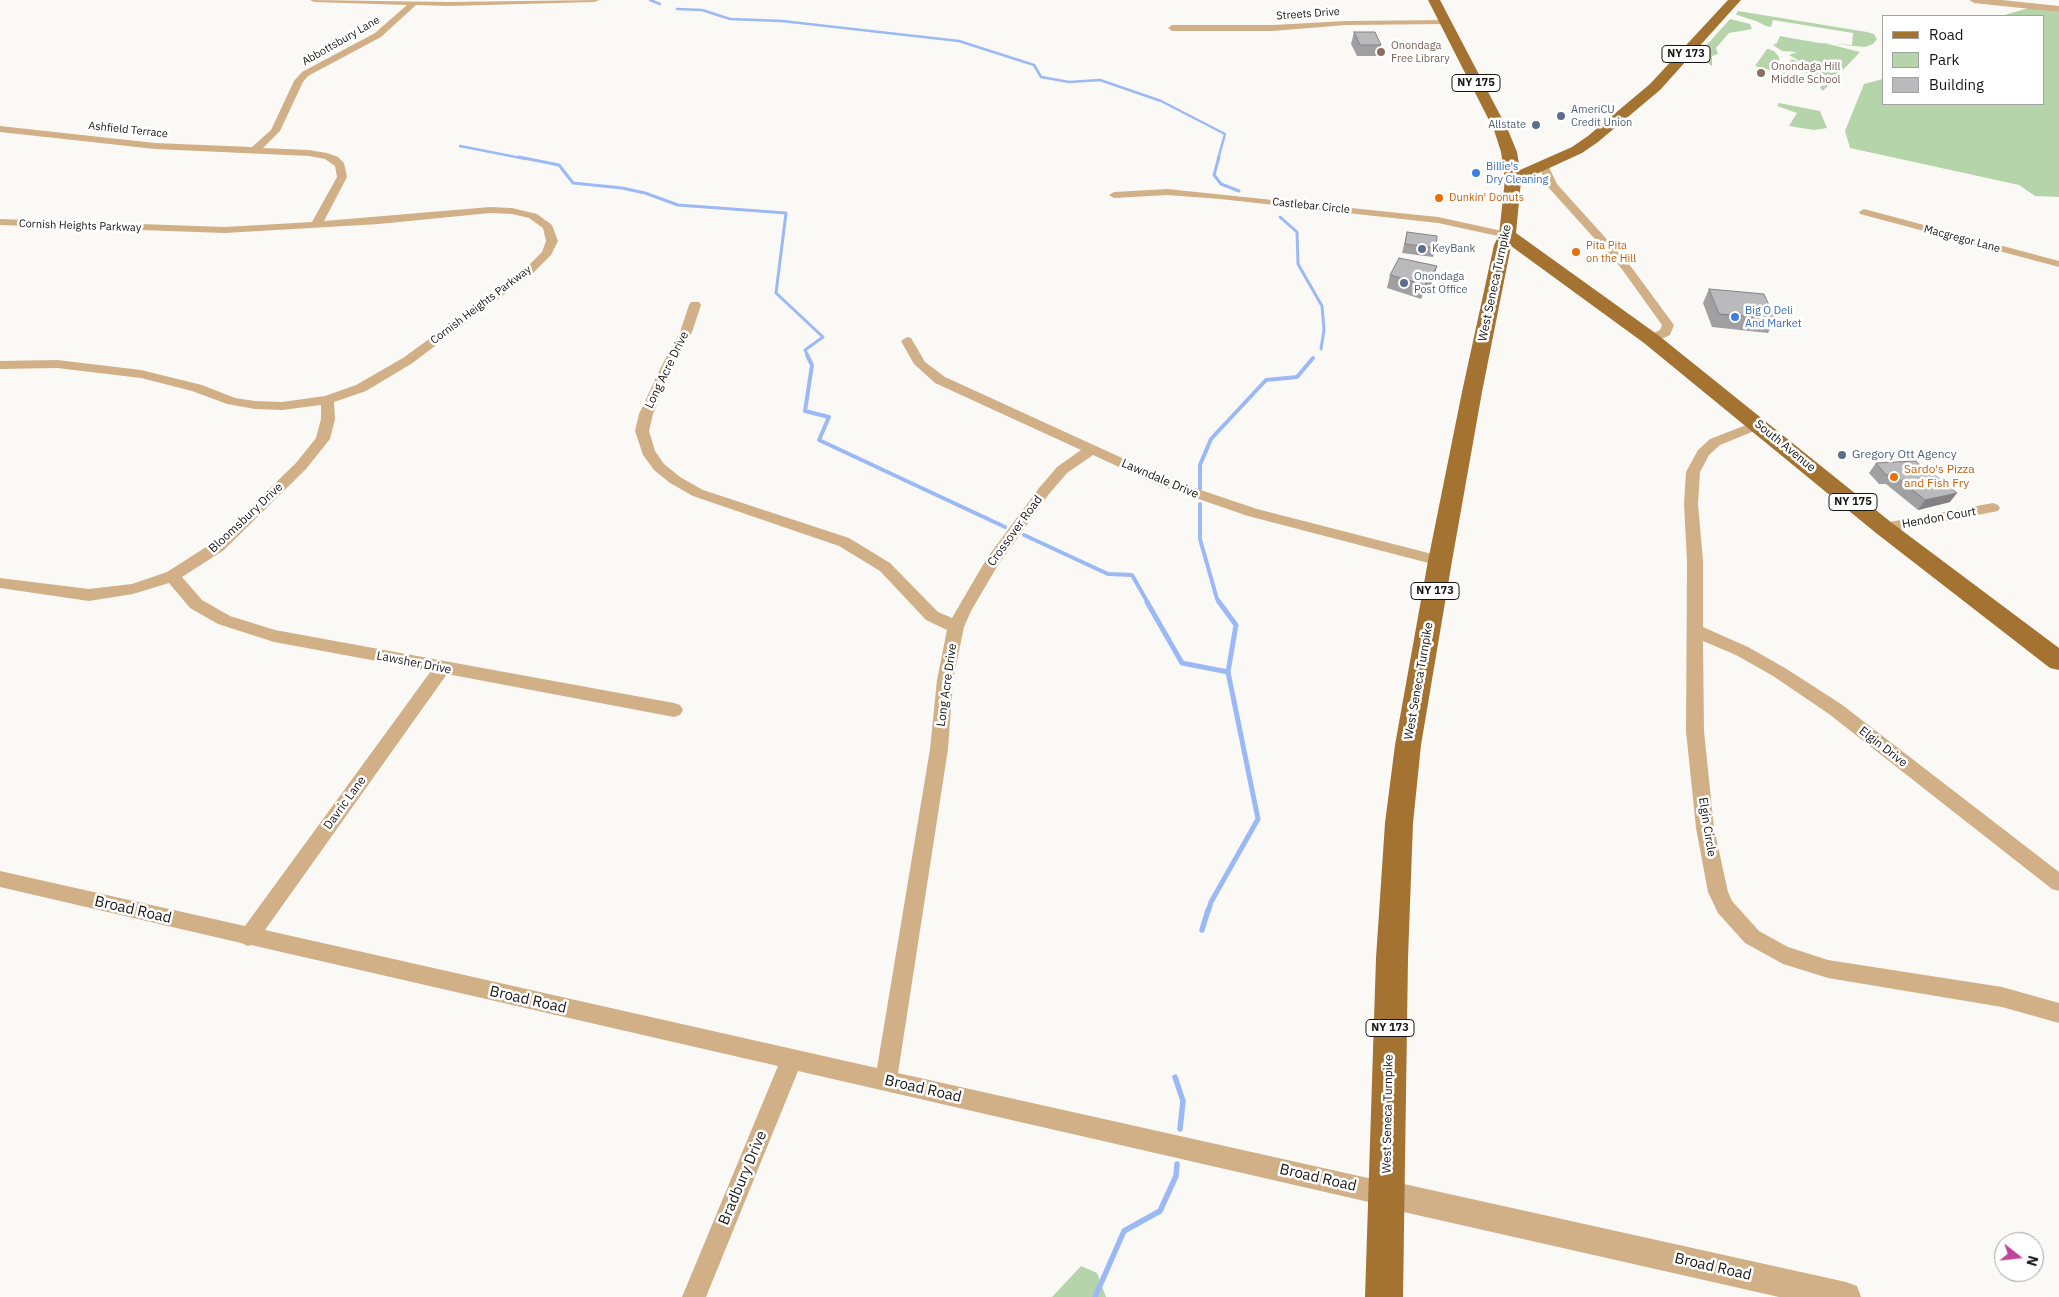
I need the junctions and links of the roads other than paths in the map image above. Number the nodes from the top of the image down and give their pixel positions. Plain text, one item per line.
1 (314, 0) edge
2 (595, 0) edge
3 (1434, 0) edge
4 (1735, 0) edge
5 (1974, 0) edge
6 (414, 4) junction
7 (2059, 9) edge
8 (1445, 22) junction
9 (1172, 28) dead end
10 (0, 129) edge
11 (254, 151) junction
12 (1509, 152) junction
13 (1547, 164) junction
14 (1513, 179) junction
15 (1114, 195) dead end
16 (1864, 212) dead end
17 (0, 222) edge
18 (316, 225) junction
19 (1507, 235) junction
20 (2059, 264) edge
21 (1498, 270) junction
22 (1557, 270) junction
23 (695, 305) dead end
24 (1651, 339) junction
25 (907, 341) dead end
26 (0, 365) edge
27 (327, 400) junction
28 (1759, 424) junction
29 (1092, 449) junction
30 (1993, 508) dead end
31 (1884, 528) junction
32 (1440, 561) junction
33 (172, 576) junction
34 (0, 583) edge
35 (956, 627) junction
36 (1694, 630) junction
37 (2059, 661) edge
38 (442, 668) junction
39 (674, 710) dead end
40 (0, 879) edge
41 (2059, 883) edge
42 (248, 937) junction
43 (2059, 1013) edge
44 (792, 1059) junction
45 (886, 1081) junction
46 (1386, 1194) junction
47 (694, 1297) edge
48 (1384, 1297) edge
49 (1846, 1297) edge

1 - 6 street
2 - 6 street
3 - 8 main road, West Seneca Turnpike / NY 175
4 - 13 main road, NY 173
5 - 7 street
6 - 11 street, Abbottsbury Lane
8 - 9 street, Streets Drive
8 - 12 main road, West Seneca Turnpike / NY 175
10 - 11 street, Ashfield Terrace
11 - 18 street, Ashfield Terrace
12 - 13 main road
12 - 14 main road, West Seneca Turnpike / NY 175
13 - 14 main road, NY 173
13 - 24 street
14 - 19 main road, West Seneca Turnpike / NY 173
15 - 19 street, Castlebar Circle
16 - 20 street, Macgregor Lane
17 - 18 street, Cornish Heights Parkway
18 - 27 street, Cornish Heights Parkway
19 - 21 main road, West Seneca Turnpike / NY 173
19 - 22 main road, South Avenue / NY 175
21 - 22 main road
21 - 32 main road, West Seneca Turnpike / NY 173
22 - 24 main road, South Avenue / NY 175
23 - 35 street, Long Acre Drive
24 - 28 main road, South Avenue / NY 175
25 - 29 street, Lawndale Drive
26 - 27 street, Cornish Heights Parkway
27 - 33 street, Bloomsbury Drive
28 - 31 main road, South Avenue / NY 175
28 - 36 street, Elgin Circle
29 - 32 street, Lawndale Drive
29 - 35 street, Crossover Road
30 - 31 street, Hendon Court
31 - 37 main road, South Avenue / NY 175
32 - 46 main road, West Seneca Turnpike / NY 173
33 - 34 street, Bloomsbury Drive
33 - 38 street, Lawsher Drive
35 - 45 street, Long Acre Drive
36 - 41 street, Elgin Drive
36 - 43 street, Elgin Circle
38 - 39 street, Lawsher Drive
38 - 42 street, Davric Lane
40 - 42 street, Broad Road
42 - 44 street, Broad Road
44 - 45 street, Broad Road
44 - 47 street, Bradbury Drive
45 - 46 street, Broad Road
46 - 48 main road, West Seneca Turnpike / NY 173
46 - 49 street, Broad Road

